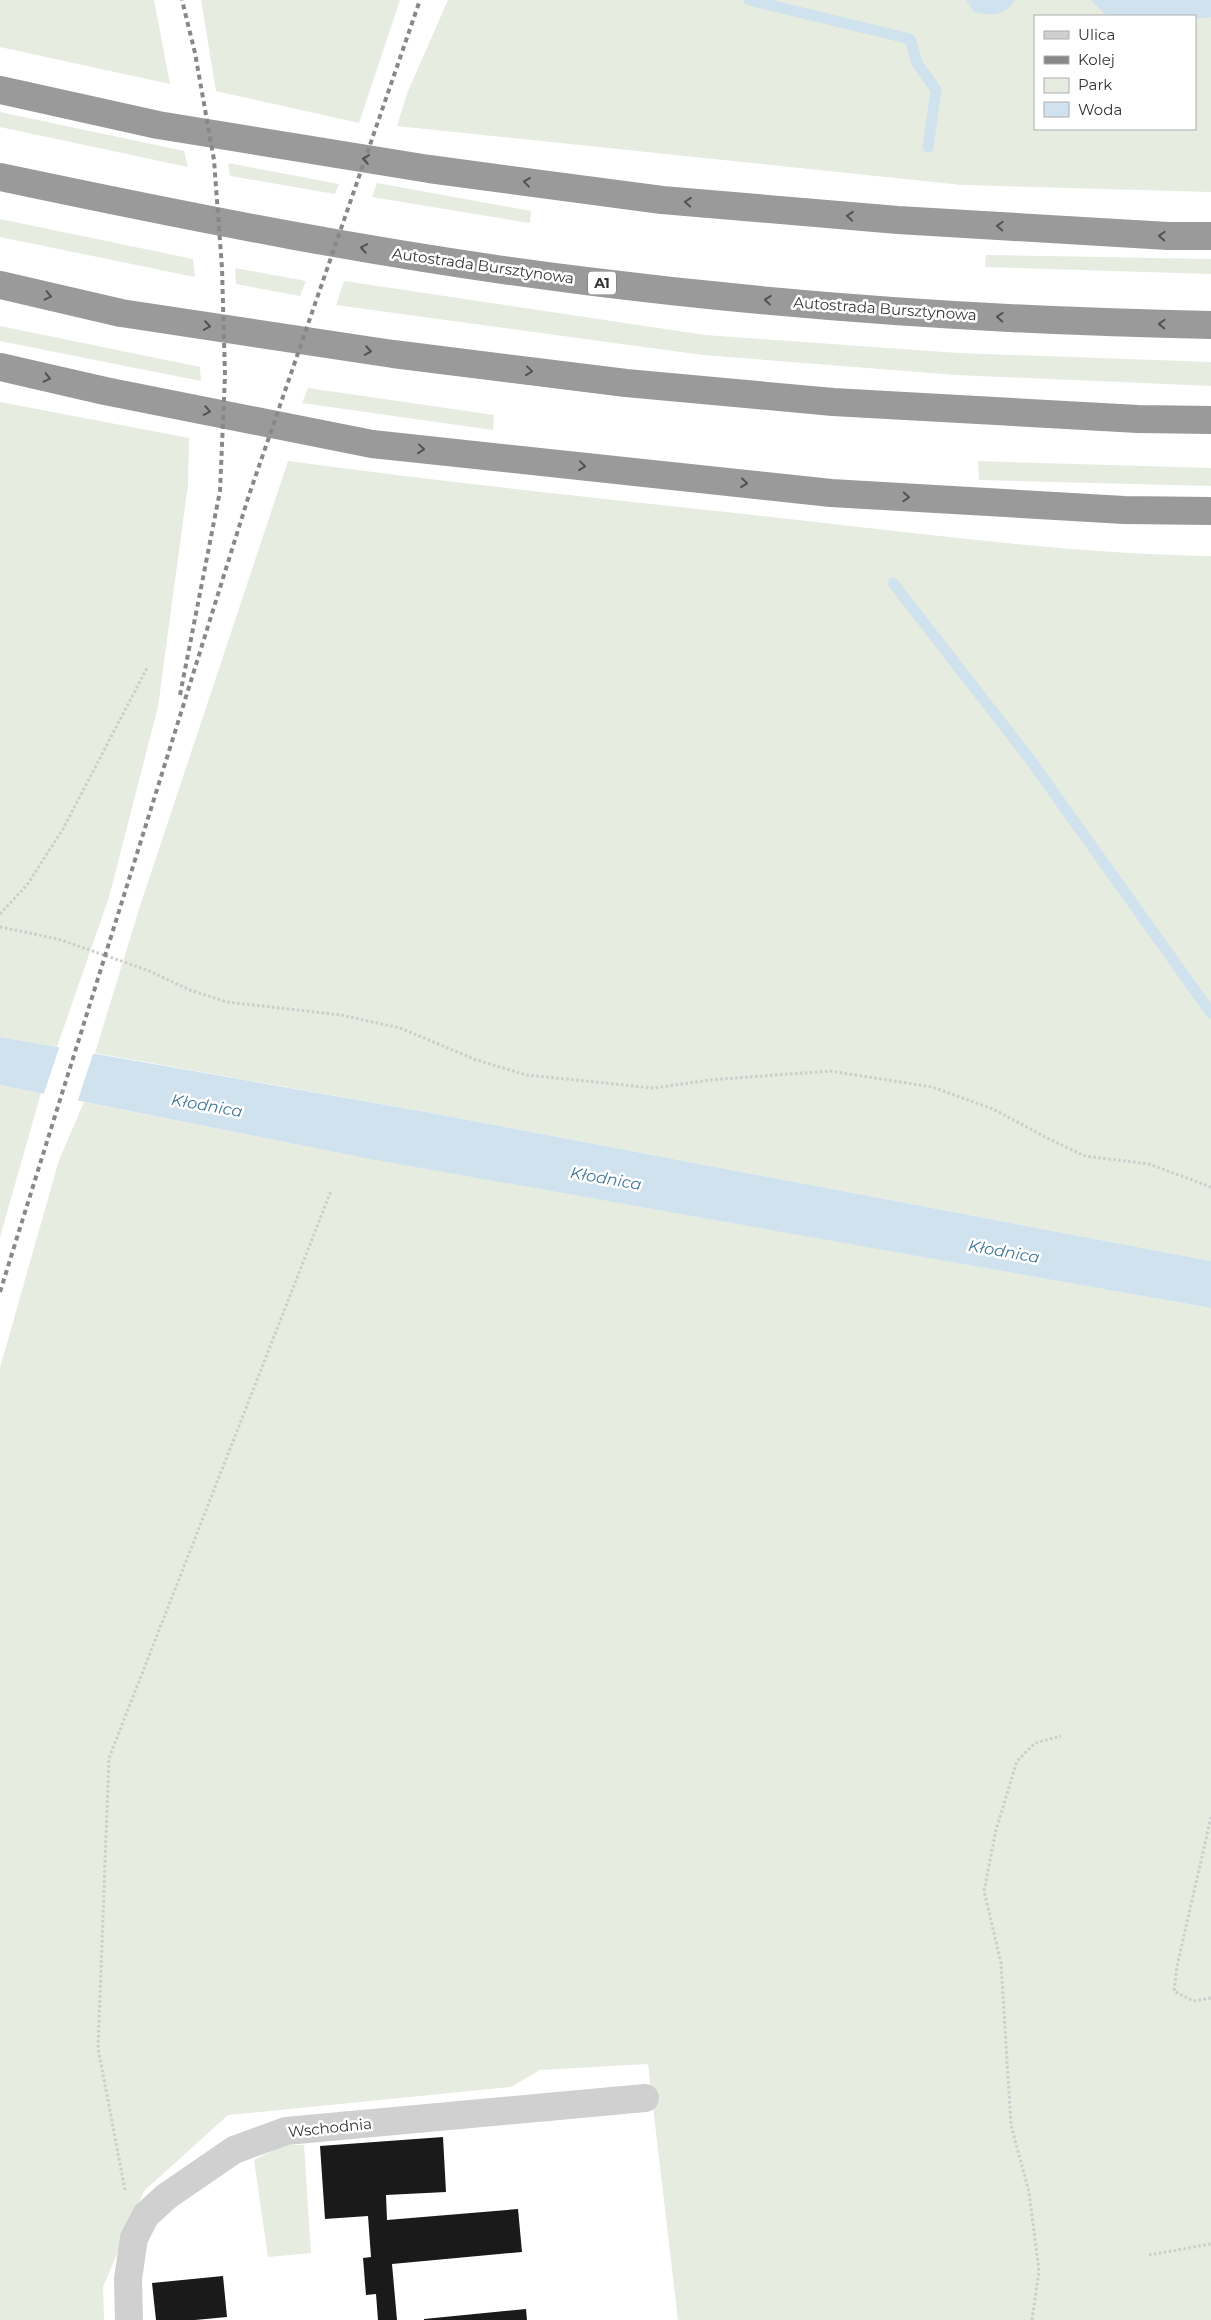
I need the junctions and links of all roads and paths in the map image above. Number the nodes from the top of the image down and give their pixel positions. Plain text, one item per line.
1 (0, 90) edge
2 (0, 177) edge
3 (1211, 236) edge
4 (0, 286) edge
5 (1211, 325) edge
6 (0, 367) edge
7 (1211, 420) edge
8 (1211, 511) edge
9 (148, 666) dead end
10 (0, 914) edge
11 (0, 927) edge
12 (1211, 1187) edge
13 (331, 1191) dead end
14 (1061, 1736) dead end
15 (1211, 1817) edge
16 (1211, 1998) edge
17 (645, 2098) dead end
18 (134, 2238) junction
19 (1211, 2244) edge
20 (1148, 2255) dead end
21 (129, 2320) edge
22 (1032, 2320) edge

3 -> 1 highway
5 -> 2 highway, Autostrada Bursztynowa / A1
4 -> 7 highway
6 -> 8 highway
9 - 10 path
11 - 12 path
13 - 18 path
14 - 22 path
15 - 16 path
17 - 18 street, Wschodnia
18 - 21 street, Wschodnia
19 - 20 path

